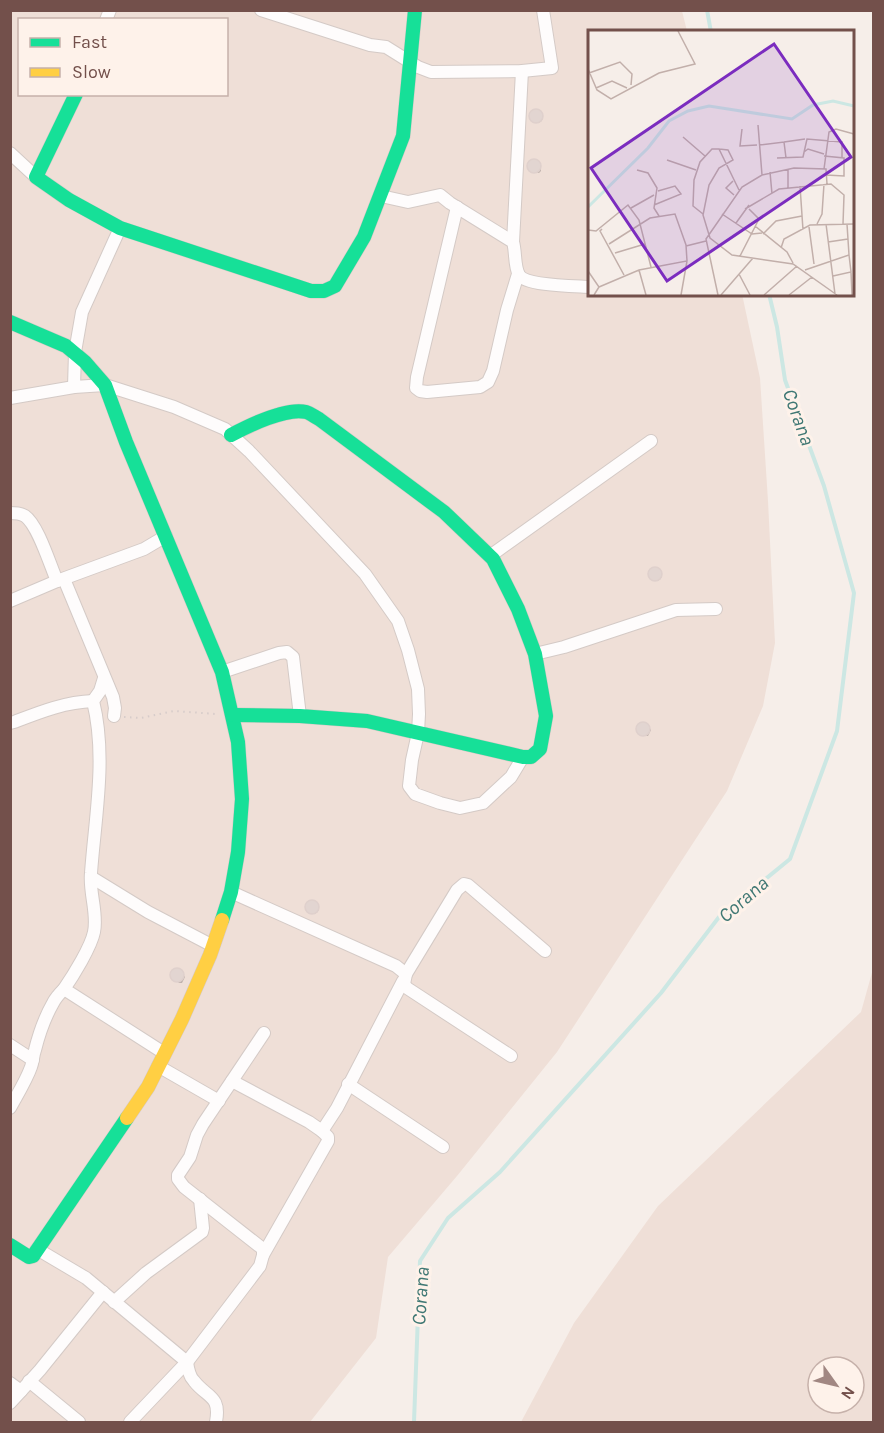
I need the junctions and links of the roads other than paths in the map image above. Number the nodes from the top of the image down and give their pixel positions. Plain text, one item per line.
1 (261, 10) edge
2 (415, 10) edge
3 (543, 10) edge
4 (283, 13) edge
5 (411, 62) junction
6 (522, 71) junction
7 (75, 96) edge
8 (10, 153) edge
9 (36, 177) junction
10 (381, 196) junction
11 (457, 207) junction
12 (120, 228) junction
13 (513, 242) junction
14 (518, 274) junction
15 (588, 287) edge
16 (10, 322) edge
17 (75, 352) junction
18 (105, 385) junction
19 (74, 387) junction
20 (10, 398) edge
21 (231, 435) junction
22 (651, 441) dead end
23 (10, 513) edge
24 (166, 536) junction
25 (490, 556) junction
26 (61, 580) junction
27 (10, 601) edge
28 (716, 609) dead end
29 (535, 654) junction
30 (222, 672) junction
31 (104, 678) junction
32 (93, 701) junction
33 (232, 715) junction
34 (114, 716) road end
35 (300, 716) junction
36 (10, 723) edge
37 (418, 733) junction
38 (523, 757) junction
39 (91, 877) junction
40 (231, 892) junction
41 (213, 946) junction
42 (545, 951) dead end
43 (404, 977) junction
44 (64, 989) junction
45 (264, 1033) dead end
46 (10, 1045) edge
47 (164, 1053) junction
48 (511, 1056) dead end
49 (33, 1060) junction
50 (158, 1066) junction
51 (232, 1081) junction
52 (348, 1084) junction
53 (219, 1101) junction
54 (10, 1108) edge
55 (322, 1131) junction
56 (443, 1147) dead end
57 (200, 1199) junction
58 (10, 1245) edge
59 (38, 1249) junction
60 (263, 1255) junction
61 (103, 1292) junction
62 (114, 1302) junction
63 (187, 1362) junction
64 (29, 1381) junction
65 (16, 1387) edge
66 (10, 1403) edge
67 (79, 1422) edge
68 (130, 1422) edge
69 (216, 1422) edge

1 - 4 street
2 - 5 street
3 - 6 street
4 - 5 street
5 - 6 street
5 - 10 street
6 - 13 street
7 - 9 street
8 - 9 street
9 - 12 street
10 - 11 street
10 - 12 street
11 - 13 street
11 - 14 street
12 - 17 street
13 - 14 street
14 - 15 street
16 - 17 street
17 - 18 street
17 - 19 street
18 - 19 street
18 - 21 street
18 - 24 street
19 - 20 street
21 - 25 street
21 - 37 street
22 - 25 street
23 - 26 street
24 - 26 street
24 - 30 street
25 - 29 street
26 - 27 street
26 - 31 street
28 - 29 street
29 - 38 street
30 - 33 street
30 - 35 street
31 - 32 street
31 - 34 street
32 - 36 street
32 - 39 street
33 - 35 street
33 - 40 street
35 - 37 street
37 - 38 street
37 - 38 street
39 - 41 street
39 - 44 street
40 - 41 street
40 - 43 street
41 - 47 street
42 - 43 street
43 - 48 street
43 - 52 street
44 - 47 street
44 - 49 street
45 - 51 street
46 - 49 street
47 - 50 street
49 - 54 street
50 - 53 street
50 - 59 street
51 - 53 street
51 - 55 street
52 - 55 street
52 - 56 street
53 - 57 street
55 - 60 street
57 - 60 street
57 - 62 street
58 - 59 street
59 - 61 street
60 - 63 street
61 - 62 street
61 - 64 street
62 - 63 street
63 - 68 street
63 - 69 street
64 - 65 street
64 - 67 street
65 - 66 street

